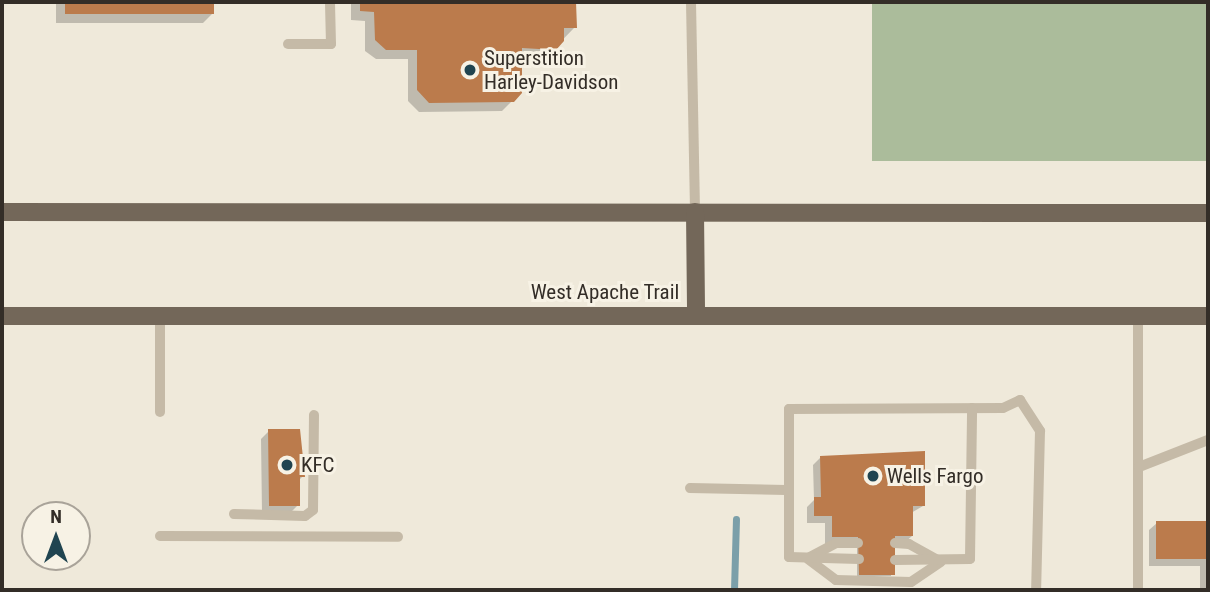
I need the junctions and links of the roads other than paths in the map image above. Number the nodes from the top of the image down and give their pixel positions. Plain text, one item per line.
1 (330, 2) edge
2 (691, 2) edge
3 (288, 44) dead end
4 (2, 212) edge
5 (695, 212) junction
6 (1208, 213) edge
7 (696, 315) junction
8 (2, 316) edge
9 (160, 316) junction
10 (1138, 316) junction
11 (1208, 316) edge
12 (972, 408) junction
13 (160, 412) dead end
14 (314, 415) dead end
15 (1208, 440) edge
16 (1139, 467) junction
17 (690, 488) dead end
18 (786, 490) junction
19 (234, 514) dead end
20 (160, 536) dead end
21 (398, 537) dead end
22 (858, 543) dead end
23 (895, 543) dead end
24 (808, 559) junction
25 (859, 559) dead end
26 (895, 560) dead end
27 (941, 562) junction
28 (1036, 590) edge
29 (1138, 590) edge

1 - 3 lane
2 - 5 lane
4 - 5 main road
5 - 6 main road
5 - 7 main road
7 - 9 main road, West Apache Trail
7 - 10 main road, West Apache Trail
8 - 9 main road, West Apache Trail
9 - 13 lane
10 - 11 main road, West Apache Trail
10 - 16 lane
12 - 18 lane
12 - 27 lane
12 - 28 lane
14 - 19 lane
15 - 16 lane
16 - 29 lane
17 - 18 lane
18 - 24 lane
20 - 21 lane
22 - 24 lane
23 - 27 lane
24 - 25 lane
24 - 27 lane
26 - 27 lane

